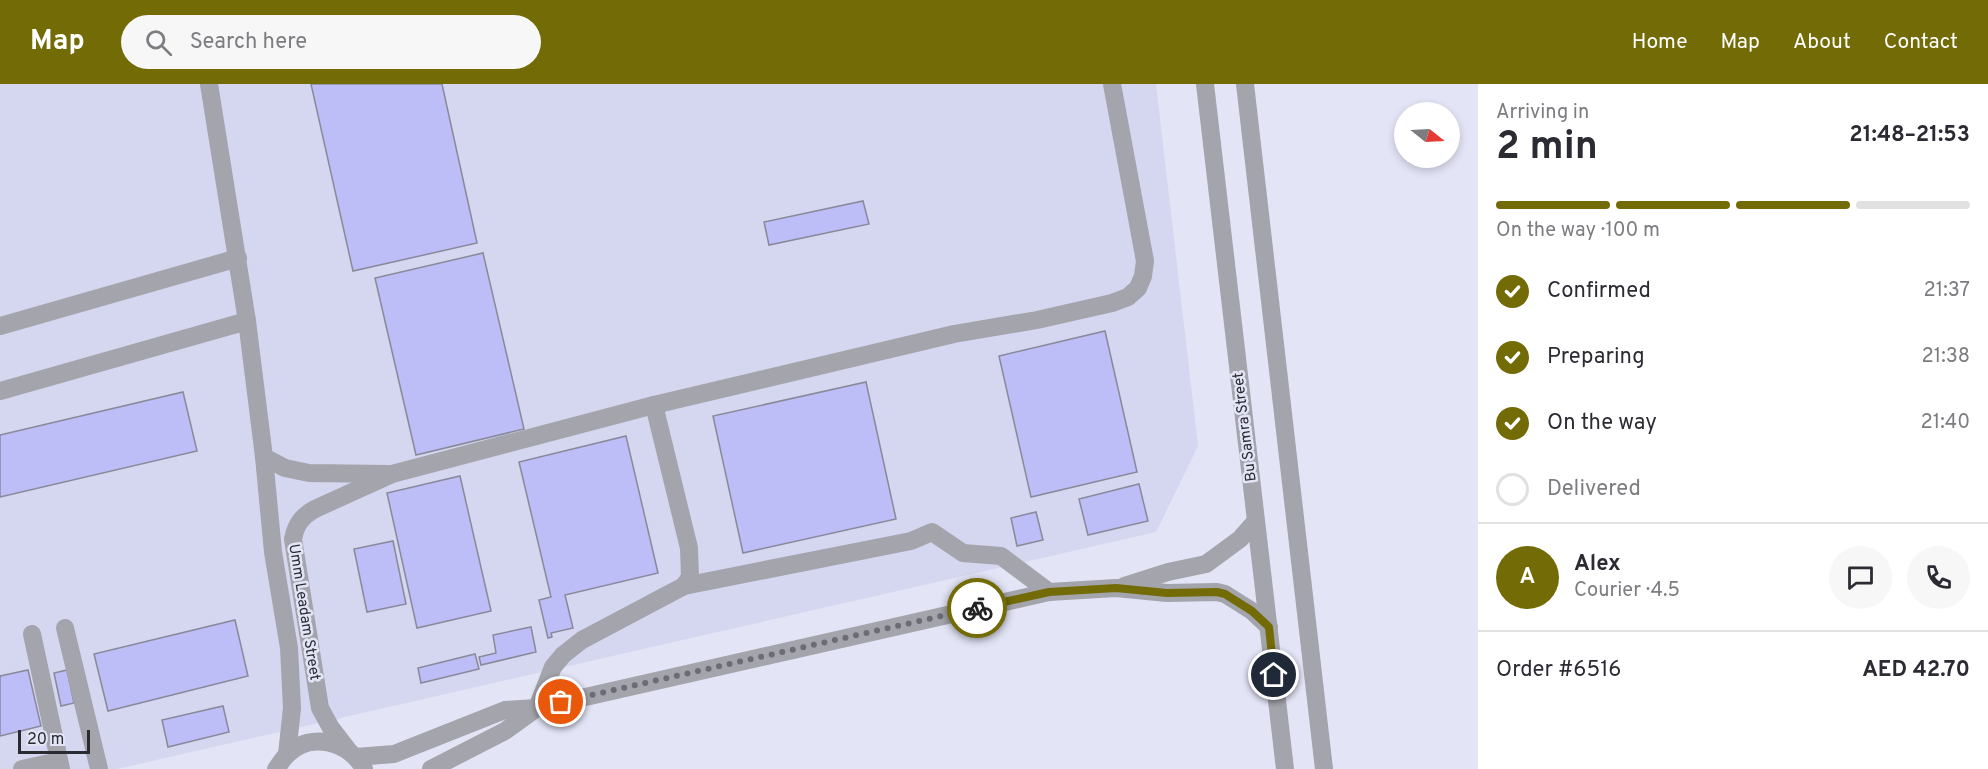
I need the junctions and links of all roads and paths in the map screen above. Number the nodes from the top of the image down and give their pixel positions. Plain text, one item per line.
1 (209, 84) edge
2 (1112, 84) edge
3 (1205, 84) edge
4 (1245, 84) edge
5 (238, 258) junction
6 (248, 321) junction
7 (0, 326) edge
8 (0, 391) edge
9 (654, 405) junction
10 (264, 457) junction
11 (392, 474) junction
12 (1255, 522) junction
13 (684, 586) junction
14 (1116, 588) junction
15 (1049, 592) junction
16 (1269, 627) junction
17 (65, 628) dead end
18 (32, 634) dead end
19 (537, 708) junction
20 (287, 754) junction
21 (356, 759) edge
22 (60, 765) edge
23 (22, 769) edge
24 (99, 769) edge
25 (276, 769) edge
26 (430, 769) edge
27 (1284, 769) edge
28 (1324, 769) edge

1 - 5 street, Umm Leadam Street
2 - 9 street
3 - 12 street, Bu Samra Street
4 - 28 street
5 - 6 street, Umm Leadam Street
5 - 7 street
6 - 8 street
6 - 10 street, Umm Leadam Street
9 - 11 street
9 - 13 street
10 - 11 street
10 - 20 street, Umm Leadam Street
11 - 21 street, Umm Leadam Street
12 - 14 street
12 - 16 street, Bu Samra Street
13 - 15 street
13 - 19 street
14 - 15 street
14 - 16 street
15 - 19 street
16 - 27 street, Bu Samra Street
17 - 24 street
18 - 22 street
19 - 21 street
19 - 26 street
20 - 21 street
20 - 25 street
22 - 23 street

